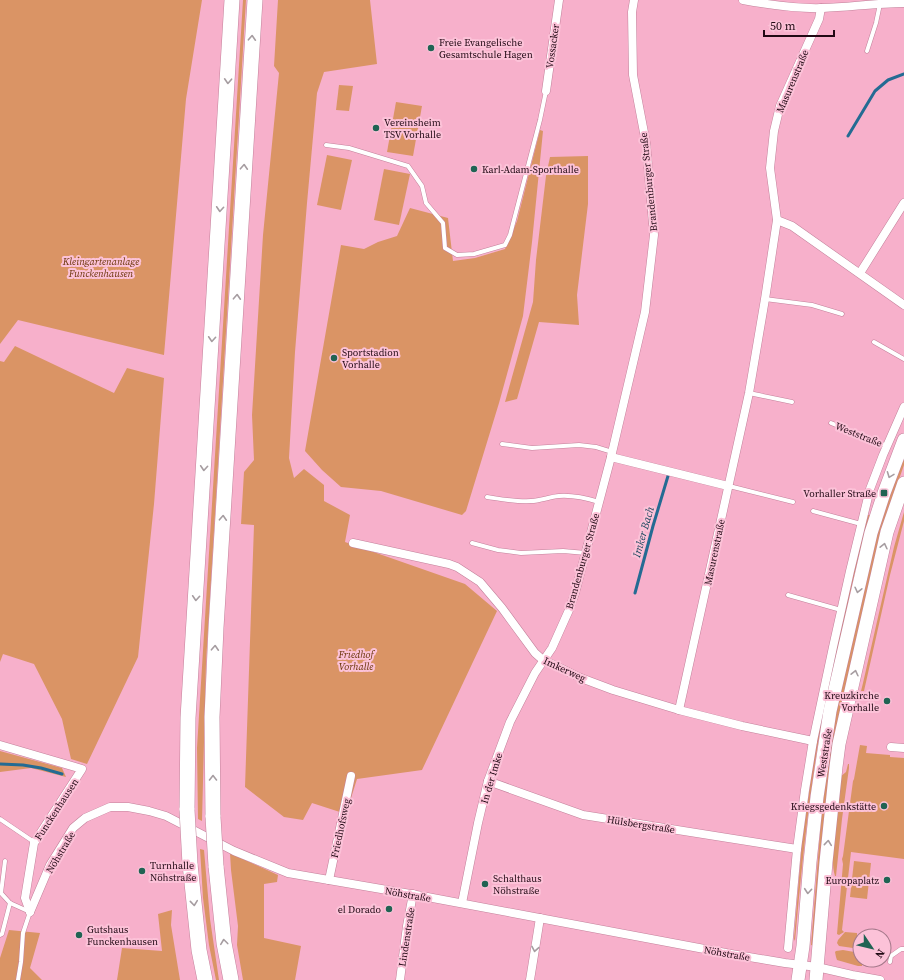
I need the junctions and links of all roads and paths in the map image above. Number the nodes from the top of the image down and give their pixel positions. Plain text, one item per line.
1 (232, 0) edge
2 (255, 0) edge
3 (559, 0) edge
4 (634, 0) edge
5 (743, 0) edge
6 (757, 1) edge
7 (884, 2) edge
8 (904, 3) edge
9 (821, 8) junction
10 (868, 51) dead end
11 (546, 92) joint
12 (326, 145) dead end
13 (904, 203) edge
14 (777, 220) junction
15 (860, 273) junction
16 (765, 299) junction
17 (904, 305) edge
18 (842, 314) dead end
19 (874, 342) dead end
20 (904, 358) edge
21 (749, 393) junction
22 (792, 402) dead end
23 (904, 407) edge
24 (831, 423) dead end
25 (904, 440) edge
26 (502, 444) dead end
27 (887, 446) junction
28 (611, 457) junction
29 (904, 483) edge
30 (728, 486) junction
31 (487, 497) dead end
32 (599, 502) junction
33 (793, 502) dead end
34 (813, 511) dead end
35 (861, 524) junction
36 (353, 543) dead end
37 (472, 543) dead end
38 (586, 552) junction
39 (788, 595) dead end
40 (841, 610) junction
41 (543, 660) junction
42 (679, 710) junction
43 (813, 741) junction
44 (0, 745) edge
45 (891, 747) dead end
46 (904, 748) edge
47 (351, 776) dead end
48 (488, 781) junction
49 (0, 819) edge
50 (34, 843) junction
51 (797, 849) junction
52 (5, 860) dead end
53 (329, 880) junction
54 (413, 894) junction
55 (10, 903) junction
56 (462, 903) junction
57 (30, 912) junction
58 (540, 918) junction
59 (0, 935) edge
60 (788, 948) dead end
61 (904, 949) edge
62 (892, 955) edge
63 (800, 965) junction
64 (817, 967) junction
65 (849, 977) edge
66 (18, 980) edge
67 (205, 980) edge
68 (231, 980) edge
69 (400, 980) edge
70 (530, 980) edge
71 (798, 980) edge
72 (816, 980) edge
73 (880, 980) edge

1 -> 67 highway, bridge
68 -> 2 highway, bridge
3 - 11 street, Vossacker
4 - 28 street, Brandenburger Straße
5 - 6 street
6 - 9 street
7 - 8 street
7 - 9 street
7 - 10 lane
9 - 14 street, Masurenstraße
11 - 12 lane
13 - 15 street
14 - 15 street
14 - 16 street, Masurenstraße
15 - 17 street
16 - 18 lane
16 - 21 street, Masurenstraße
19 - 20 lane
21 - 22 lane
21 - 30 street, Masurenstraße
23 - 27 street, Weststraße
24 - 27 lane, Weststraße
25 -> 63 main road, Weststraße
26 - 28 lane
27 - 35 street, Weststraße
28 - 30 street
28 - 32 street, Brandenburger Straße
64 -> 29 main road, Weststraße
30 - 33 lane
30 - 42 street, Masurenstraße
31 - 32 lane
32 - 38 street, Brandenburger Straße
34 - 35 lane
35 - 40 street, Weststraße
36 - 41 street, Imkerweg
37 - 38 lane
38 - 41 street, Brandenburger Straße
39 - 40 lane
40 - 43 street, Weststraße
41 - 42 street, Imkerweg
41 - 48 street, In der Imke
42 - 43 street, Imkerweg
43 - 51 street, Weststraße
44 - 50 street, Funckenhausen
45 - 46 street
47 - 53 street, Friedhofsweg
48 - 51 street, Hülsbergstraße
48 - 56 street, In der Imke
49 - 50 lane
50 - 57 street, Funckenhausen
51 - 60 street, Weststraße
52 - 55 lane
53 - 54 street, Nöhstraße
53 - 57 street, Nöhstraße
54 - 56 street, Nöhstraße
54 - 69 street, Lindenstraße
55 - 57 lane
55 - 59 lane
56 - 58 street, Nöhstraße
57 - 66 lane
58 - 63 street, Nöhstraße
58 -> 70 street
61 - 62 lane
63 - 64 street, Nöhstraße
63 - 71 main road, Weststraße
64 - 65 street, Nöhstraße
64 - 72 main road, Weststraße
65 - 73 street, Nöhstraße

